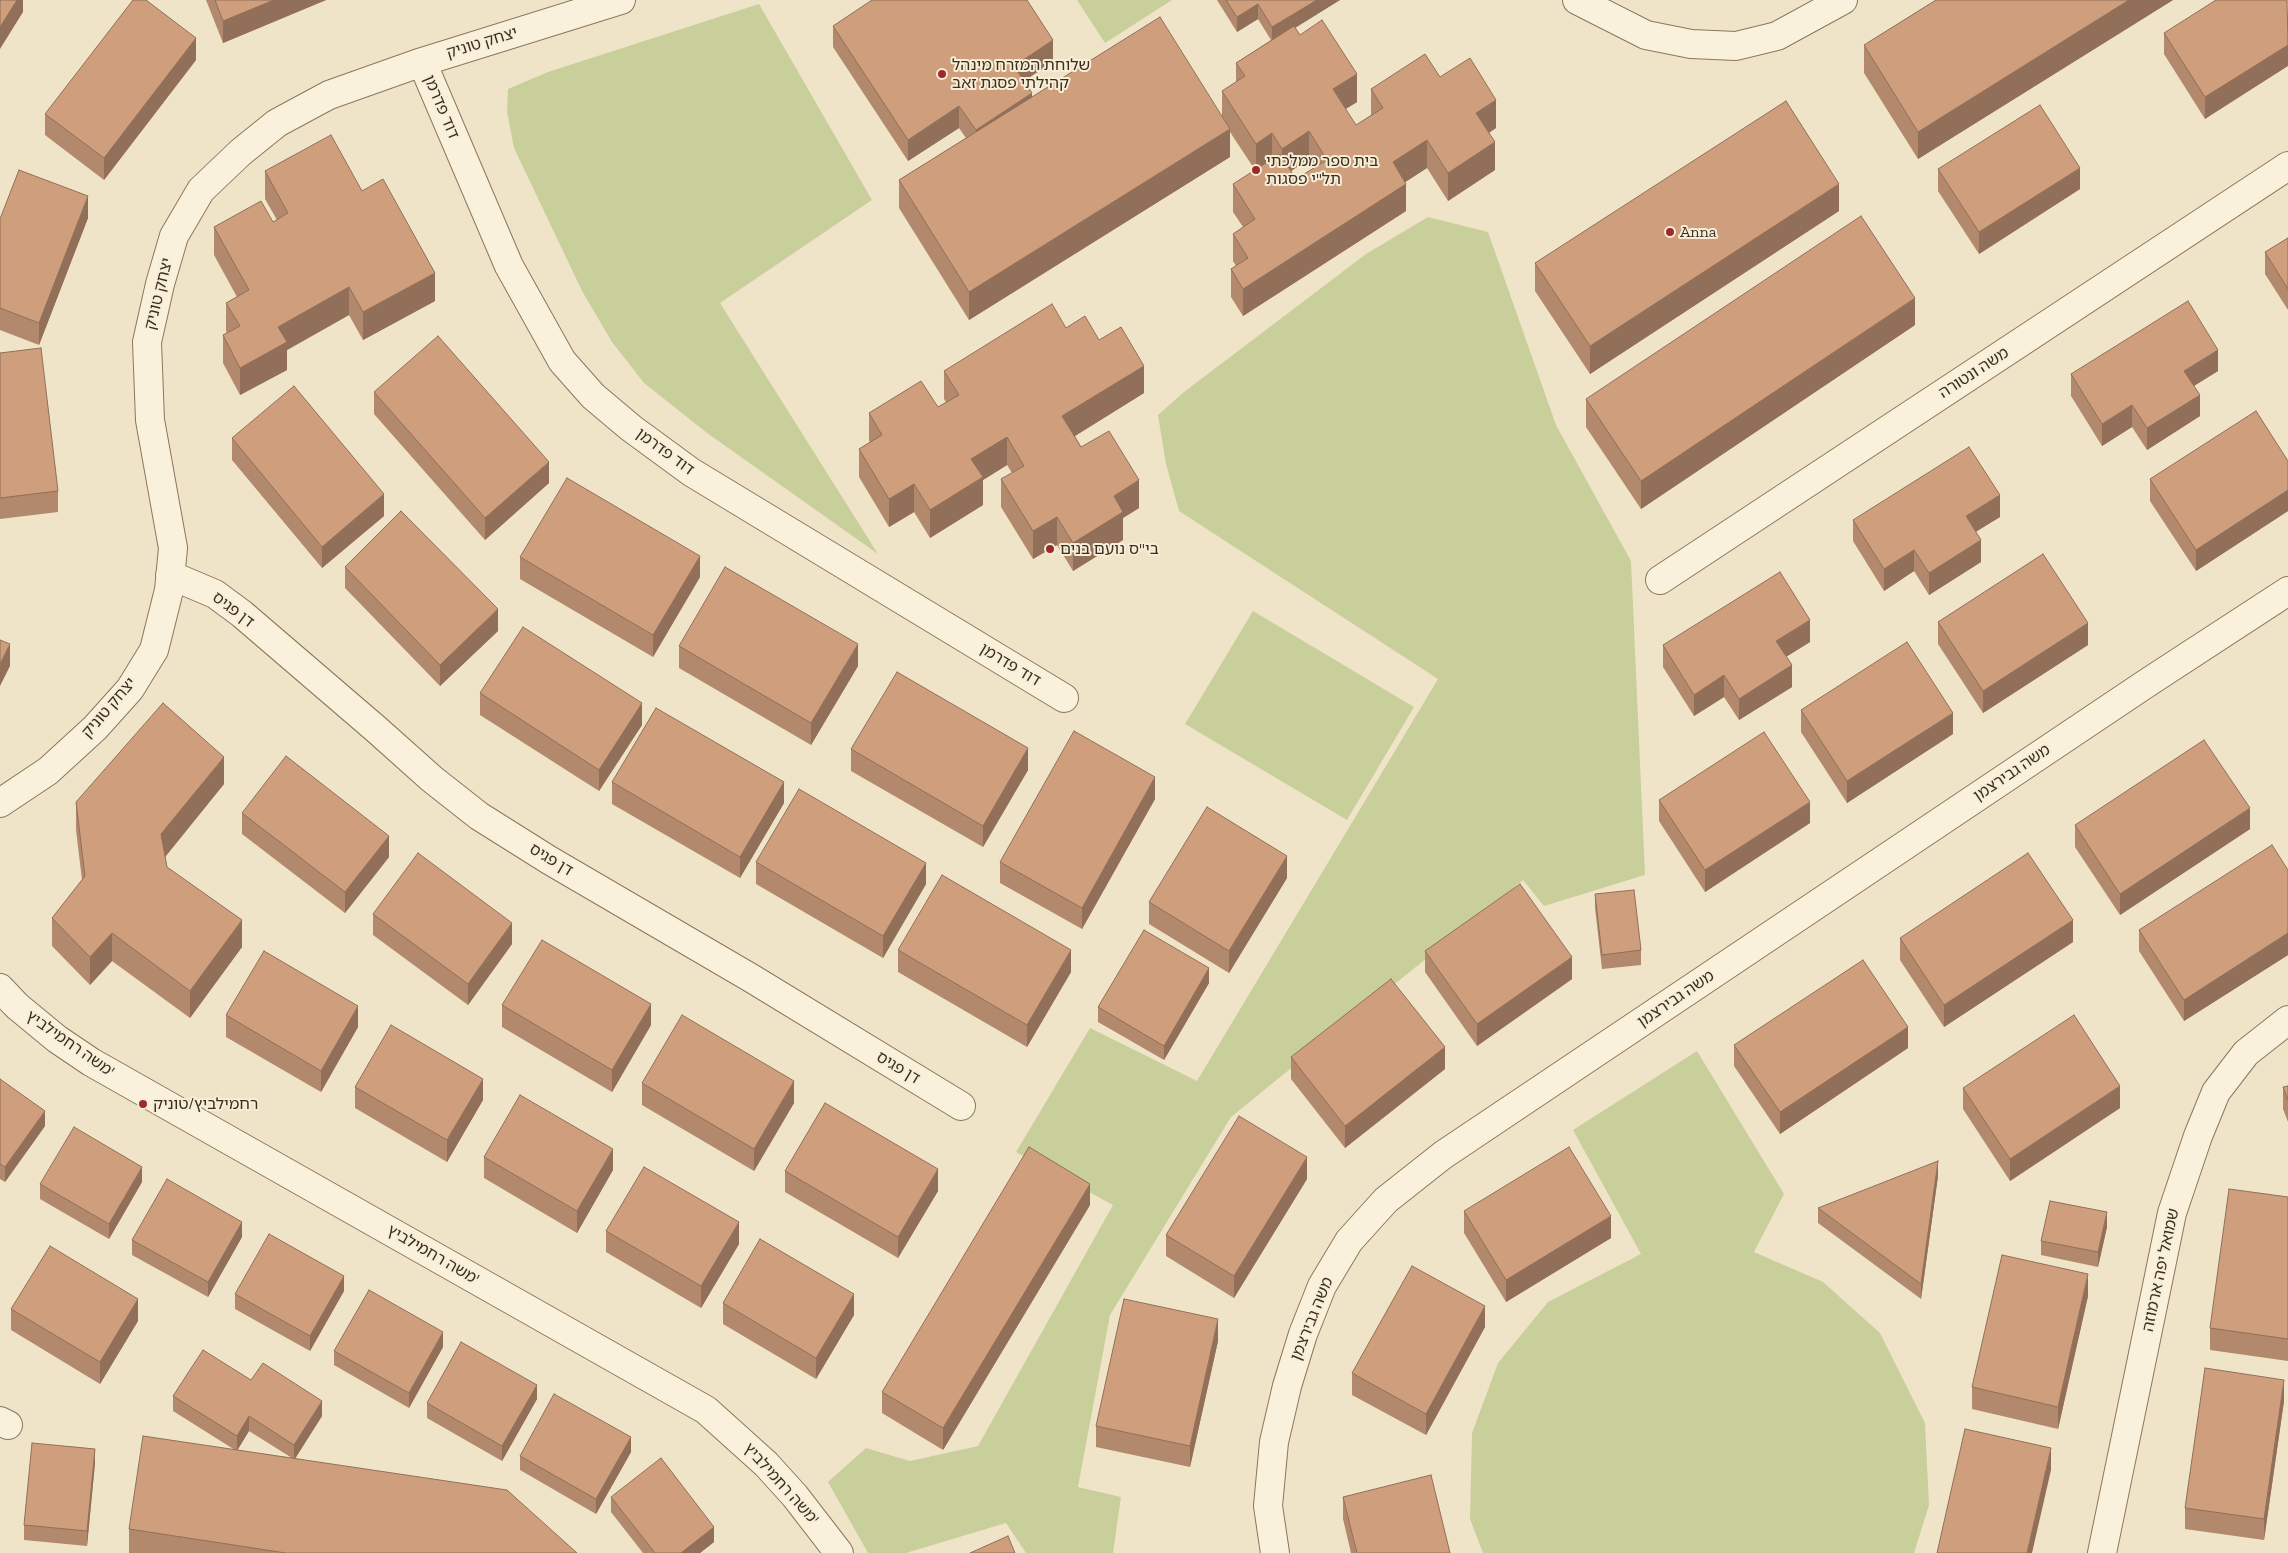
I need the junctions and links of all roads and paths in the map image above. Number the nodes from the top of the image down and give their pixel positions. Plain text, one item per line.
1 (621, 0) edge
2 (1578, 0) edge
3 (1842, 0) edge
4 (422, 62) junction
5 (2288, 166) edge
6 (170, 575) junction
7 (1660, 580) dead end
8 (2288, 591) edge
9 (1064, 698) dead end
10 (0, 803) edge
11 (0, 988) edge
12 (2288, 1020) edge
13 (961, 1106) dead end
14 (839, 1553) edge
15 (1275, 1553) edge
16 (2102, 1553) edge

1 - 4 street, יצחק טוניק
2 - 3 street
4 - 6 street, יצחק טוניק
4 - 9 street, דוד פדרמן
5 - 7 street, משה ונטורה
6 - 10 street, יצחק טוניק
6 - 13 street, דן פגיס
8 - 15 street, משה גבירצמן
11 - 14 street, משה רחמילביץ'
12 - 16 street, שמואל יפה ארמוזה

